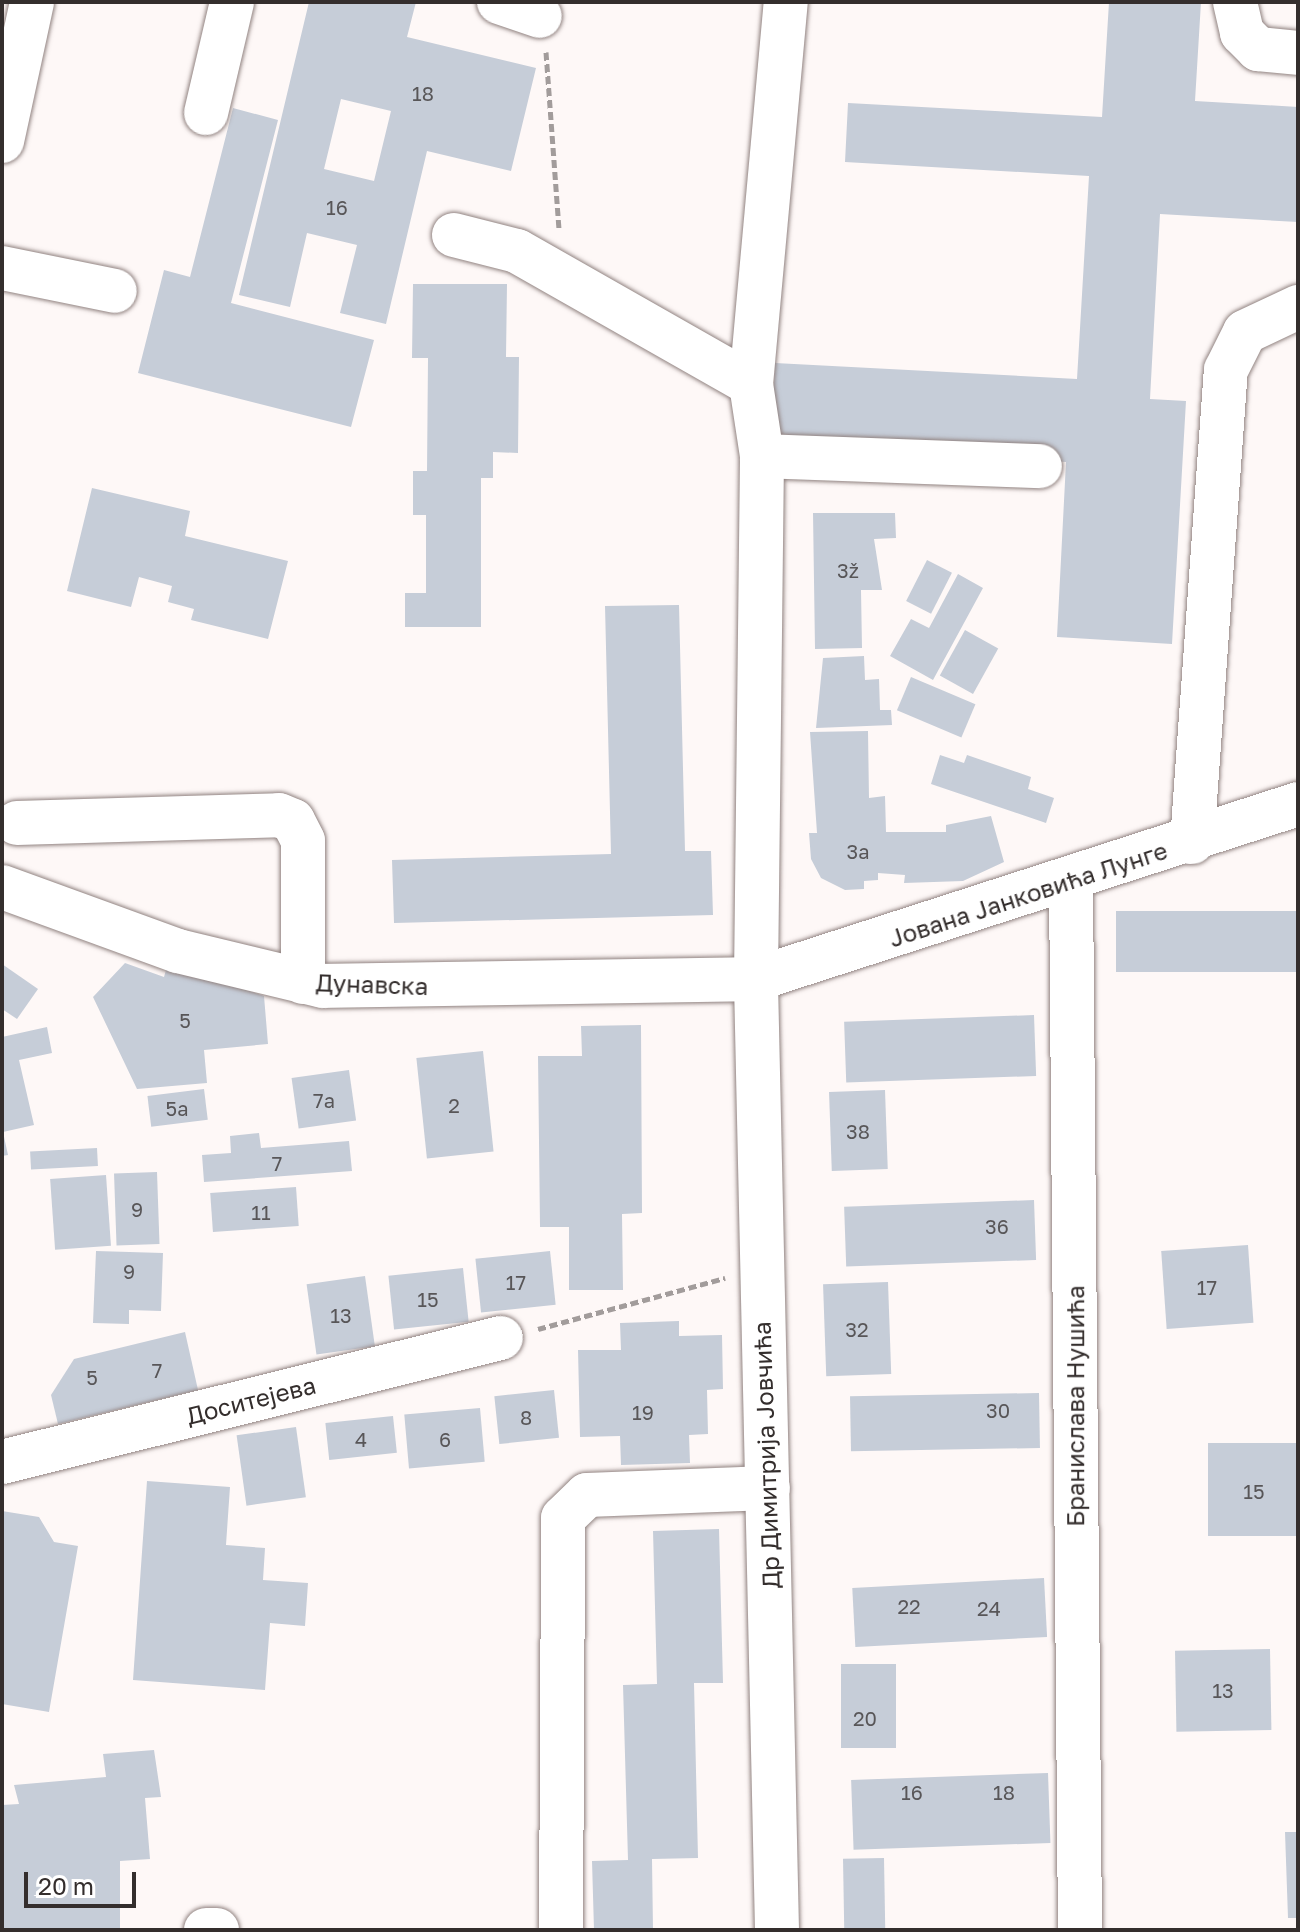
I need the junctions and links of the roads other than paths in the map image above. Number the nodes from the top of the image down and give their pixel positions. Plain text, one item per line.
1 (32, 2) edge
2 (232, 2) edge
3 (499, 2) edge
4 (786, 2) edge
5 (1235, 2) edge
6 (540, 16) road end
7 (1298, 53) edge
8 (206, 113) dead end
9 (2, 141) edge
10 (454, 235) dead end
11 (2, 268) edge
12 (115, 291) dead end
13 (1298, 307) edge
14 (751, 384) junction
15 (762, 456) junction
16 (1040, 466) dead end
17 (1298, 804) edge
18 (17, 823) dead end
19 (1192, 842) junction
20 (1071, 881) junction
21 (2, 887) edge
22 (756, 979) junction
23 (303, 982) junction
24 (501, 1338) road end
25 (2, 1462) edge
26 (768, 1488) junction
27 (206, 1930) edge
28 (217, 1930) edge
29 (561, 1930) edge
30 (777, 1930) edge
31 (1080, 1930) edge

1 - 9 street
2 - 8 street
3 - 6 street
4 - 14 street, Др Димитрија Јовчића
5 - 7 street
10 - 14 street
11 - 12 street
13 - 19 street
14 - 15 street, Др Димитрија Јовчића
15 - 16 street
15 - 22 street, Др Димитрија Јовчића
17 - 19 street, Јована Јанковића Лунге
18 - 23 street
19 - 20 street, Јована Јанковића Лунге
20 - 22 street, Јована Јанковића Лунге
20 - 31 street, Бранислава Нушића
21 - 23 street, Дунавска
22 - 23 street, Дунавска
22 - 26 street, Др Димитрија Јовчића
24 - 25 street, Доситејева
26 - 29 street
26 - 30 street, Др Димитрија Јовчића
27 - 28 street

